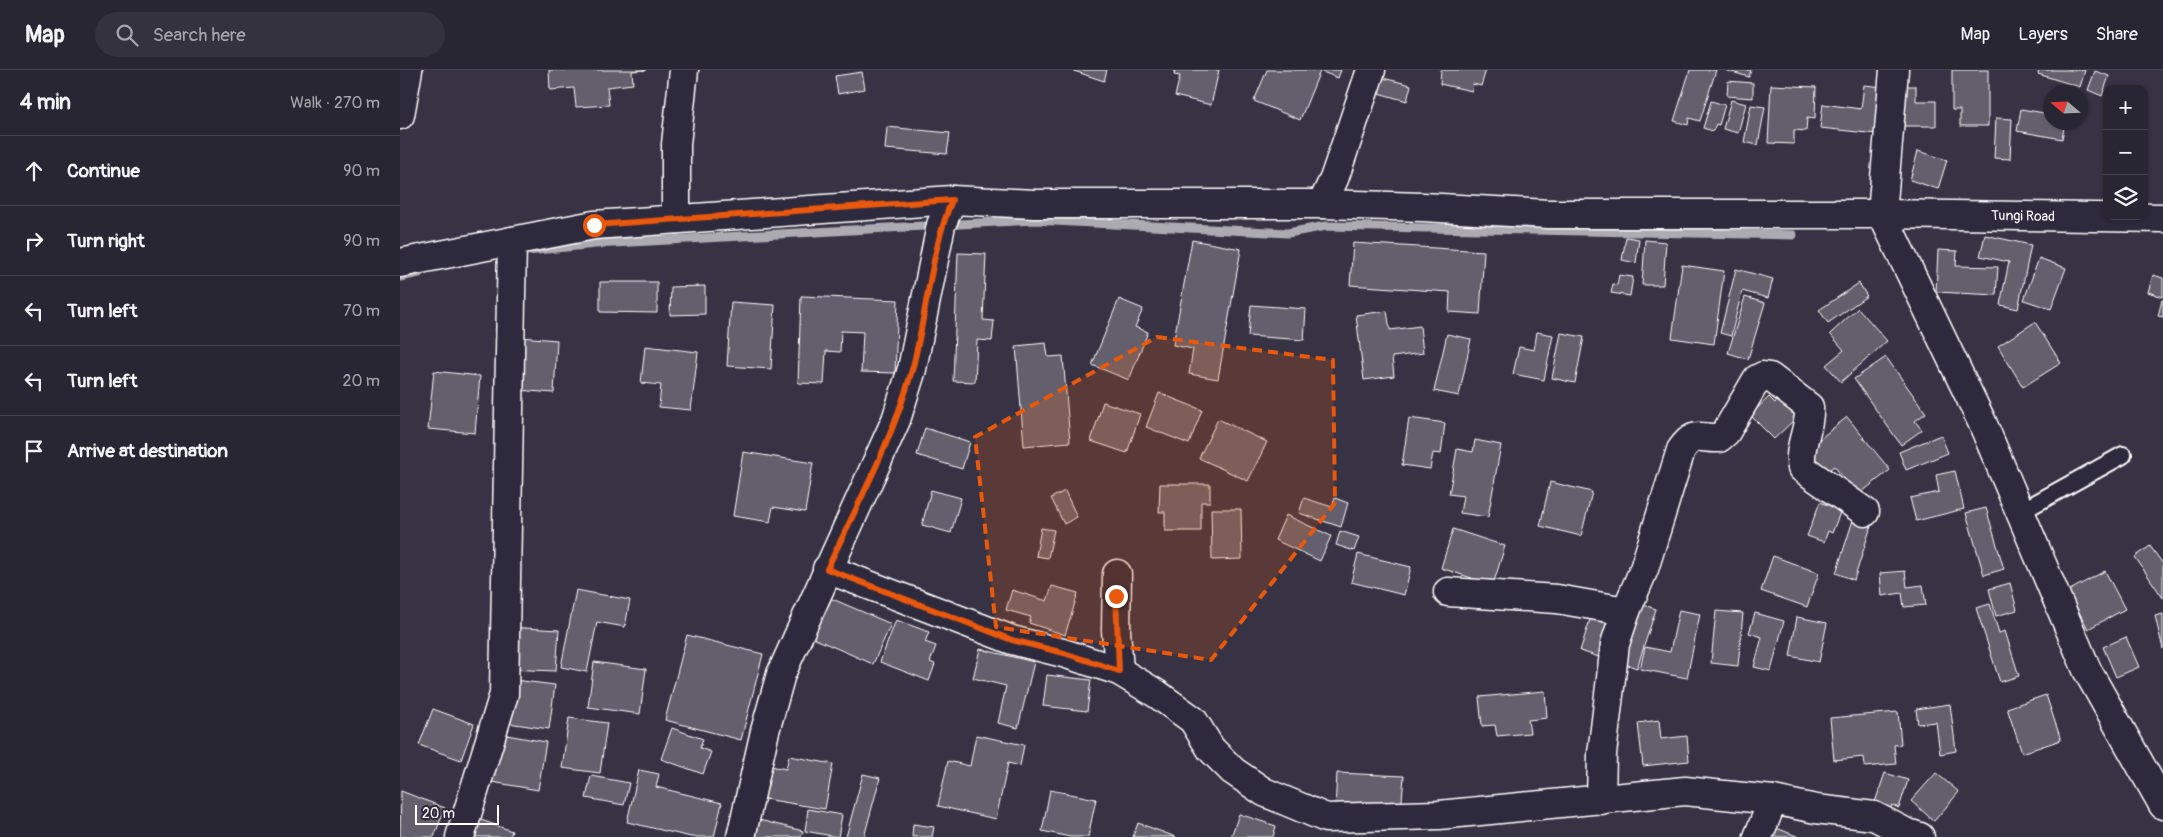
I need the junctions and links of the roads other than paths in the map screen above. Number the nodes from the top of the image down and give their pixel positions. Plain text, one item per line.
1 (408, 70) edge
2 (684, 70) edge
3 (1371, 70) edge
4 (1894, 70) edge
5 (400, 115) edge
6 (952, 200) junction
7 (1322, 204) junction
8 (1882, 214) junction
9 (2163, 218) edge
10 (676, 219) junction
11 (512, 242) junction
12 (400, 263) edge
13 (2122, 455) dead end
14 (1866, 512) dead end
15 (2020, 512) junction
16 (827, 569) junction
17 (1116, 574) dead end
18 (1448, 592) dead end
19 (1626, 611) junction
20 (1119, 671) junction
21 (1601, 800) junction
22 (1773, 800) junction
23 (2163, 805) edge
24 (1375, 827) edge
25 (1323, 828) edge
26 (460, 837) edge
27 (741, 837) edge
28 (1758, 837) edge
29 (1920, 837) edge

1 - 5 street
2 - 10 street
3 - 7 street
4 - 8 street
6 - 7 street, Tungi Road
6 - 10 street, Tungi Road
6 - 16 street
7 - 8 street, Tungi Road
8 - 9 street, Tungi Road
8 - 15 street
10 - 11 street, Tungi Road
11 - 12 street, Tungi Road
11 - 26 street
13 - 15 lane
14 - 19 street
15 - 23 street
16 - 20 street
16 - 27 street
17 - 20 street
18 - 19 street
19 - 21 street
20 - 25 street
21 - 22 street
21 - 24 street
22 - 28 street
22 - 29 street
24 - 25 street

